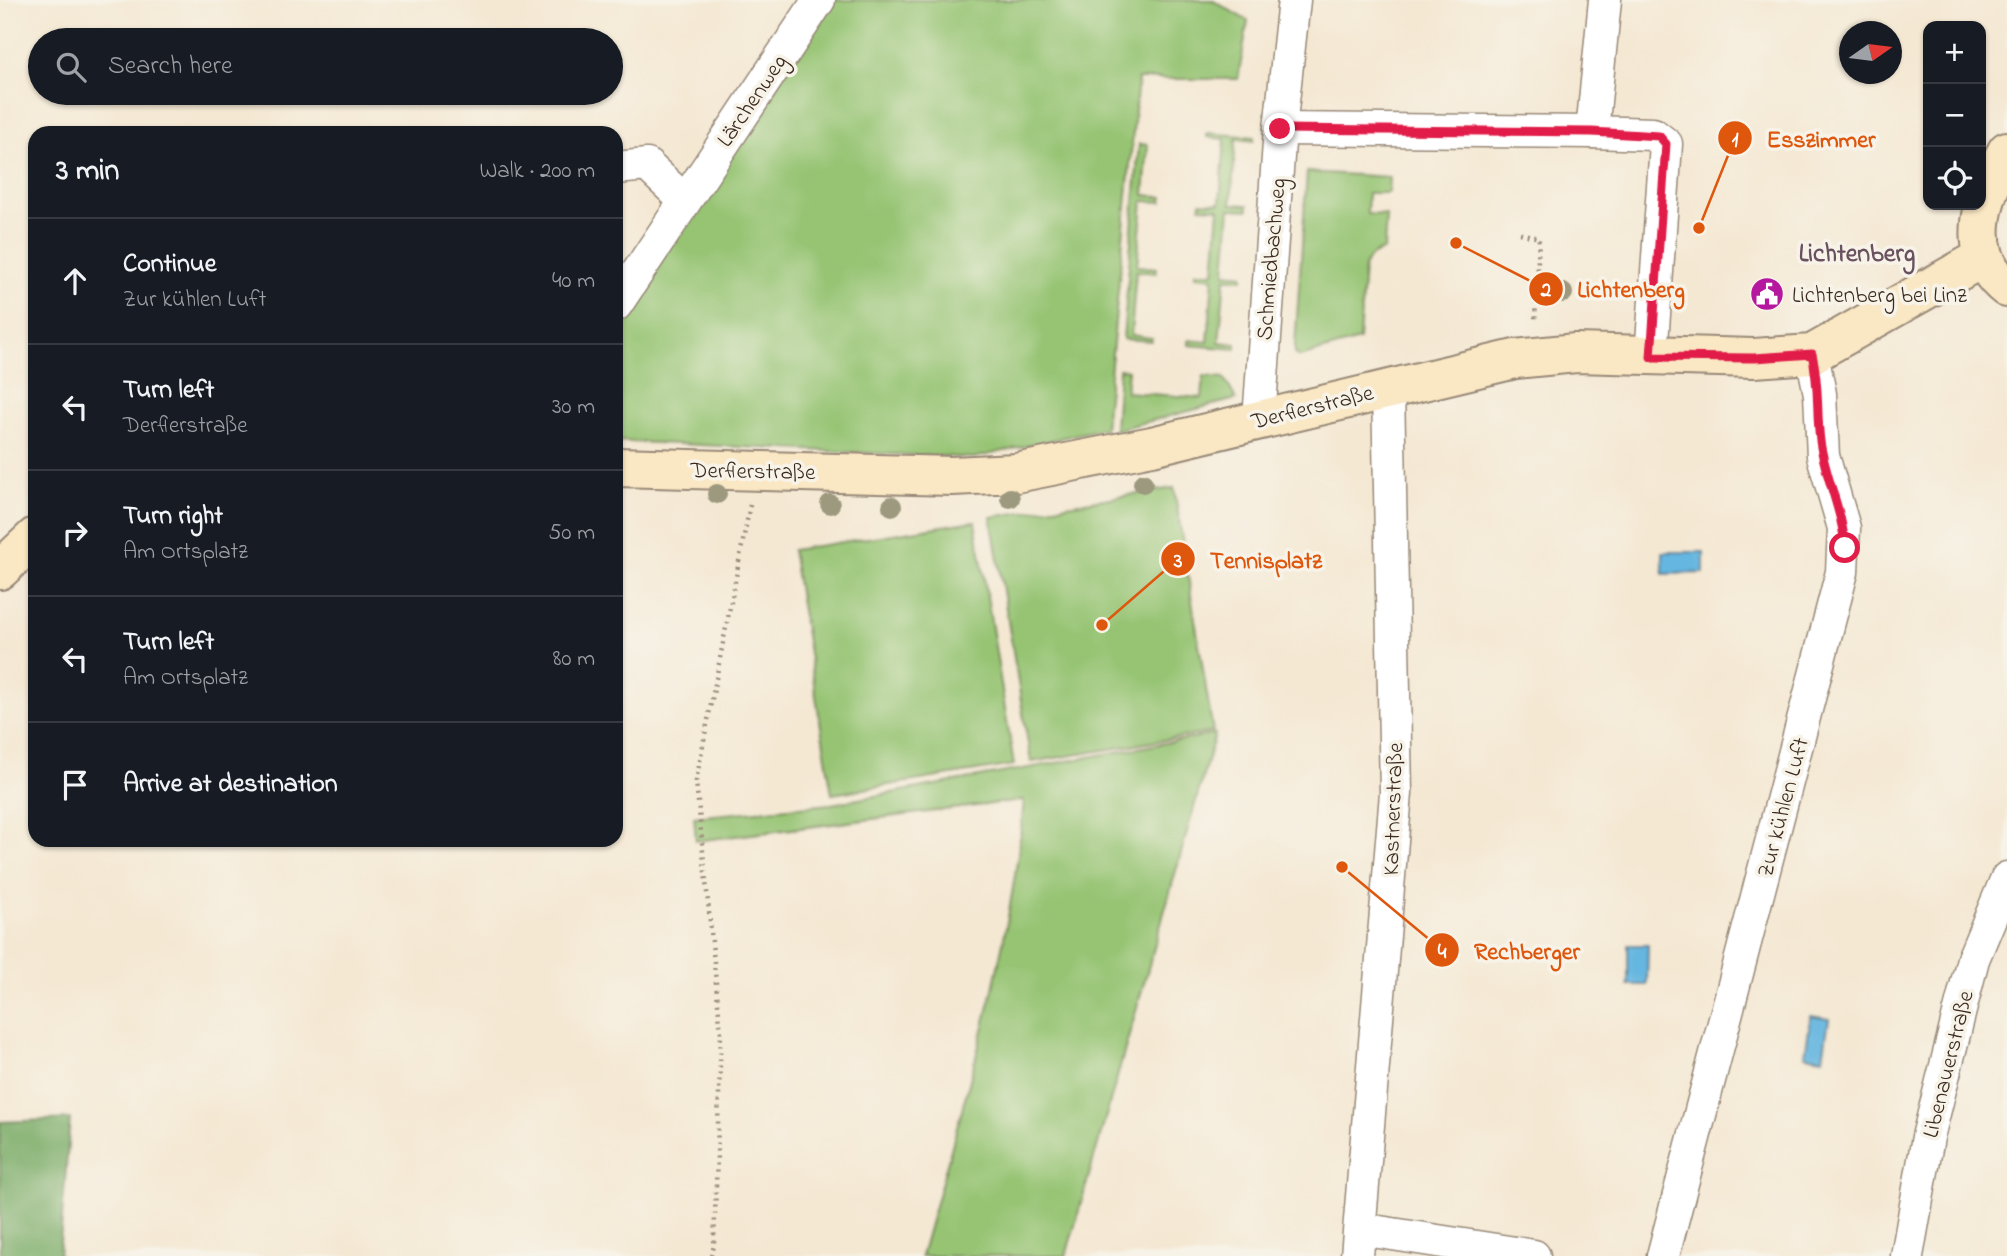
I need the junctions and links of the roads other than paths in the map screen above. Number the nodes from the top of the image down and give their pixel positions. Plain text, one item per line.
1 (819, 0) edge
2 (1605, 0) edge
3 (1284, 5) edge
4 (1280, 129) junction
5 (1592, 132) junction
6 (2007, 151) edge
7 (623, 167) edge
8 (684, 201) junction
9 (1984, 257) junction
10 (2007, 288) edge
11 (623, 294) edge
12 (1812, 354) junction
13 (1651, 357) junction
14 (1388, 388) junction
15 (1259, 420) junction
16 (623, 467) edge
17 (28, 544) edge
18 (0, 570) edge
19 (2007, 878) edge
20 (1359, 1243) edge
21 (1534, 1256) edge
22 (1663, 1256) edge
23 (1907, 1256) edge

1 - 8 street, Lärchenweg
2 - 5 street
3 - 4 street, Schmiedbachweg
4 - 5 street
4 - 15 street, Schmiedbachweg
5 - 13 street
6 - 9 street
7 - 8 street
8 - 11 street, Lärchenweg
9 - 10 street
9 - 12 street, Derflerstraße
12 - 13 street, Derflerstraße
12 - 22 street, Zur kühlen Luft
13 - 14 street, Derflerstraße
14 - 15 street, Derflerstraße
14 - 20 street, Kastnerstraße
15 - 16 street, Derflerstraße
17 - 18 street
19 - 23 street, Libenauerstraße
20 - 21 street, Kastnerstraße

